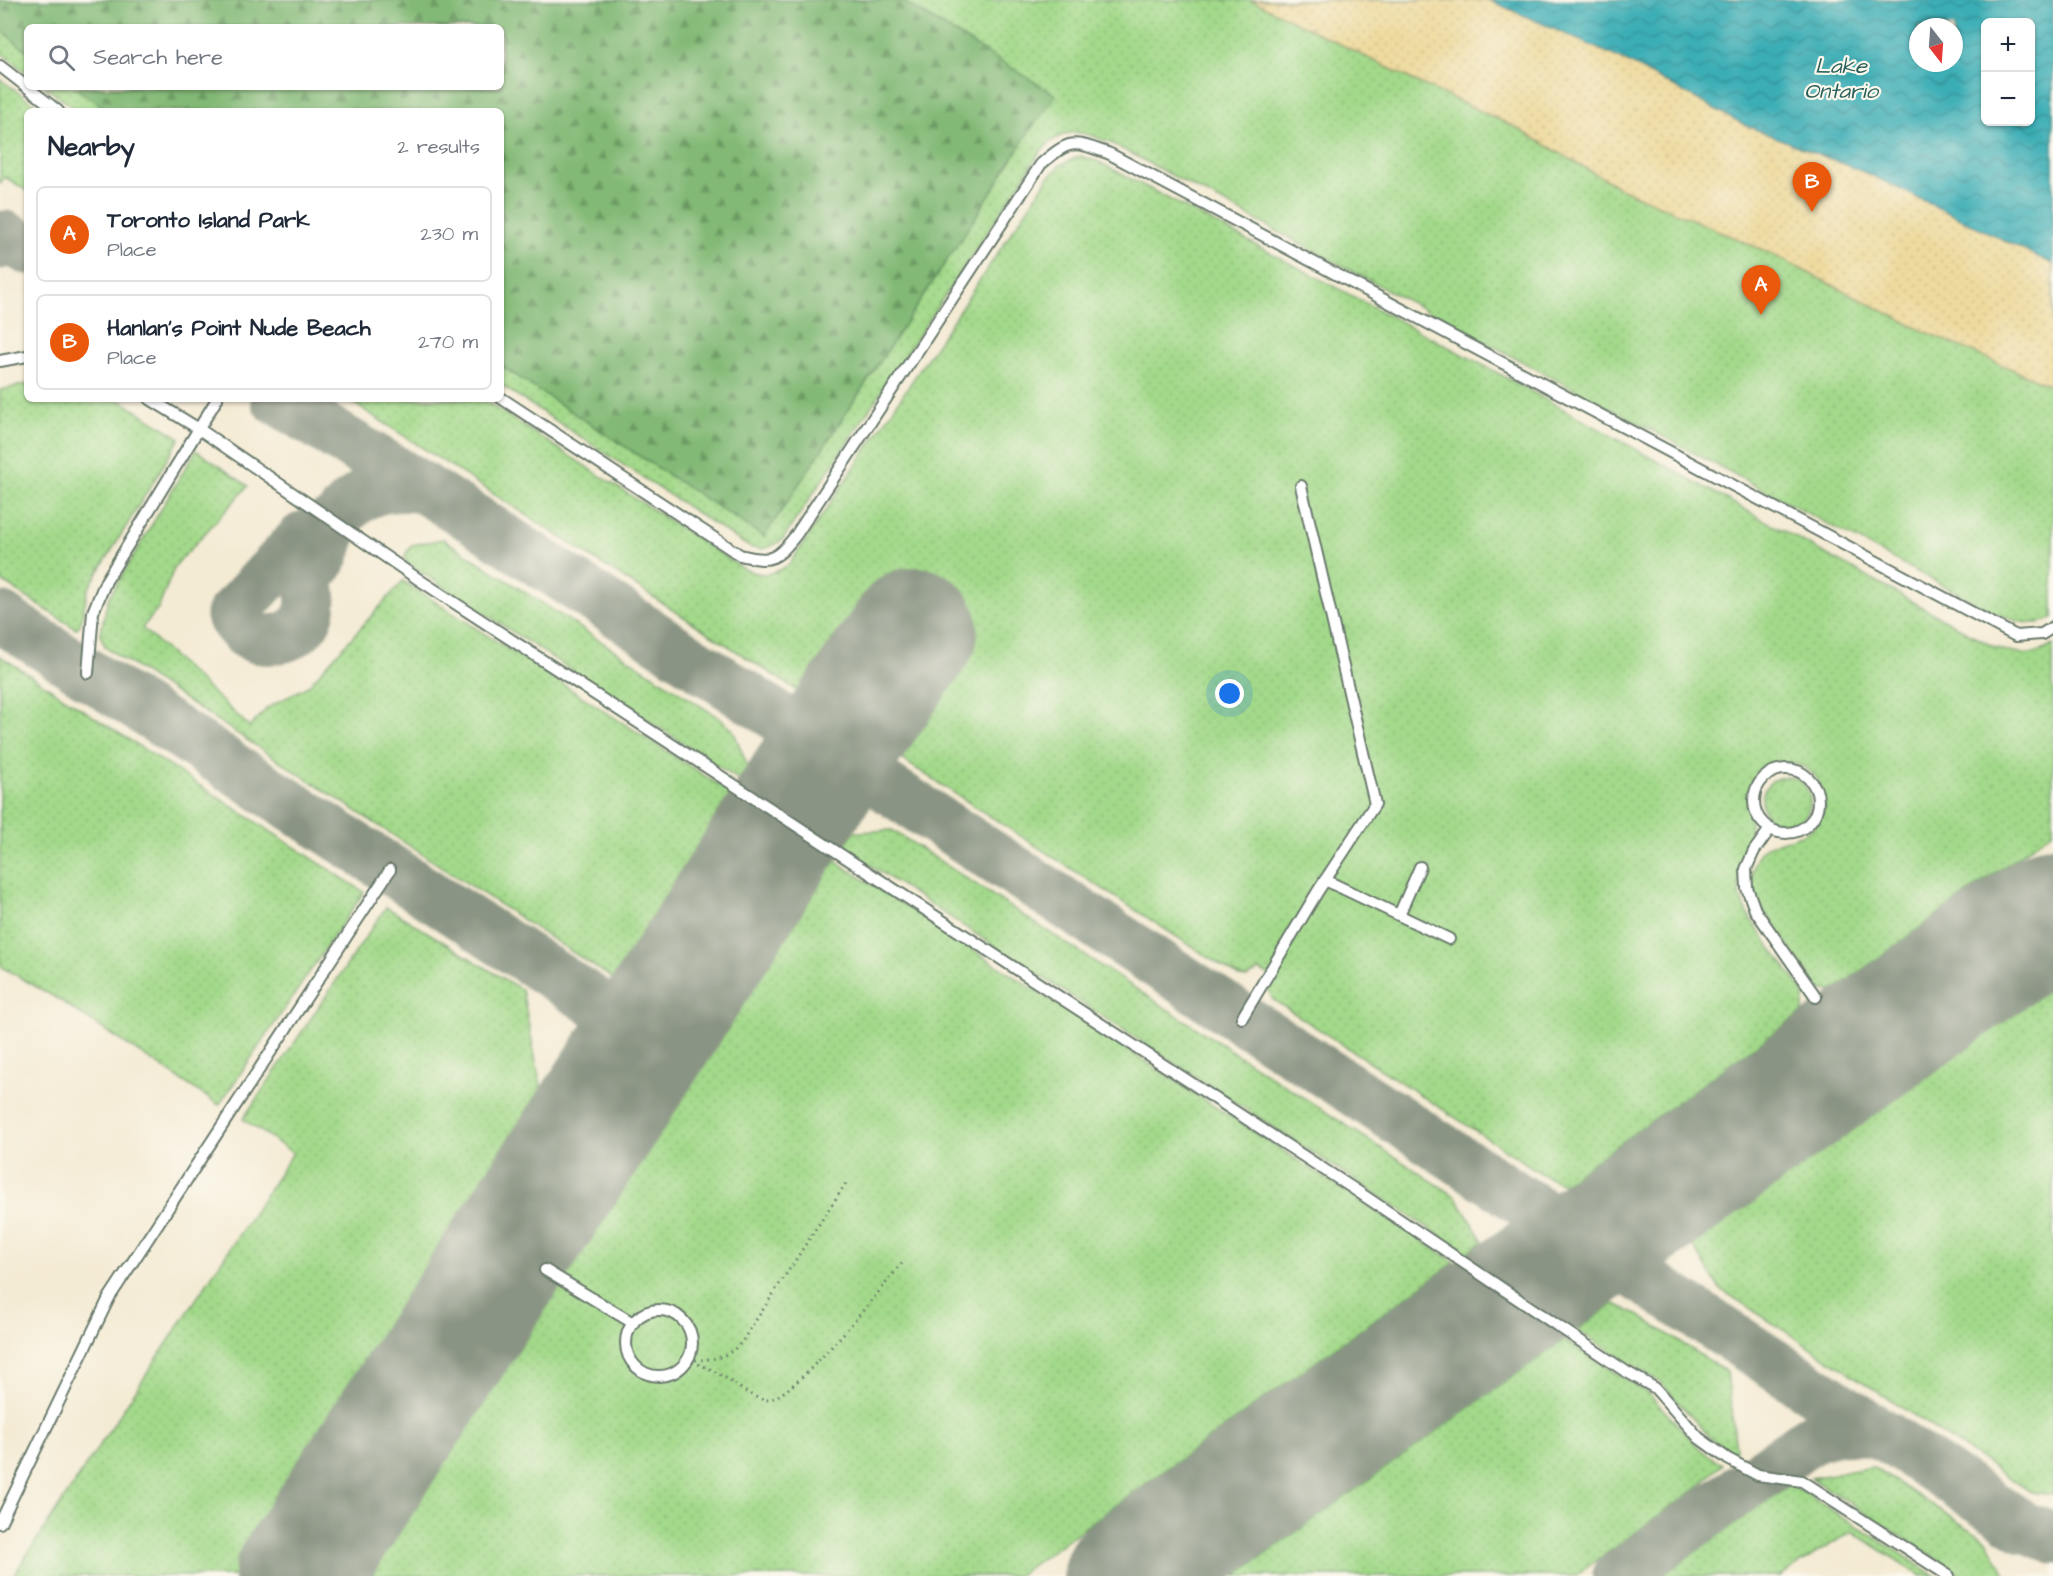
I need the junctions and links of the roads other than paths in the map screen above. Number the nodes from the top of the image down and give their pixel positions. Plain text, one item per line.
1 (0, 66) edge
2 (24, 85) edge
3 (31, 90) edge
4 (54, 108) edge
5 (24, 357) edge
6 (0, 361) edge
7 (504, 400) edge
8 (155, 402) edge
9 (215, 402) edge
10 (199, 429) junction
11 (1301, 486) dead end
12 (2053, 627) edge
13 (87, 674) dead end
14 (1770, 829) junction
15 (1420, 867) dead end
16 (390, 870) dead end
17 (1325, 880) junction
18 (1399, 915) junction
19 (1449, 939) dead end
20 (1816, 997) dead end
21 (1242, 1018) dead end
22 (545, 1270) dead end
23 (633, 1323) junction
24 (0, 1523) edge
25 (1949, 1576) edge

1 - 2 lane
3 - 4 lane
5 - 6 lane
7 - 12 lane
8 - 10 lane
9 - 10 lane
10 - 13 lane
10 - 25 lane
11 - 17 lane
14 - 14 lane
14 - 20 lane
15 - 18 lane
16 - 24 lane
17 - 18 lane
17 - 21 lane
18 - 19 lane
22 - 23 lane
23 - 23 lane

